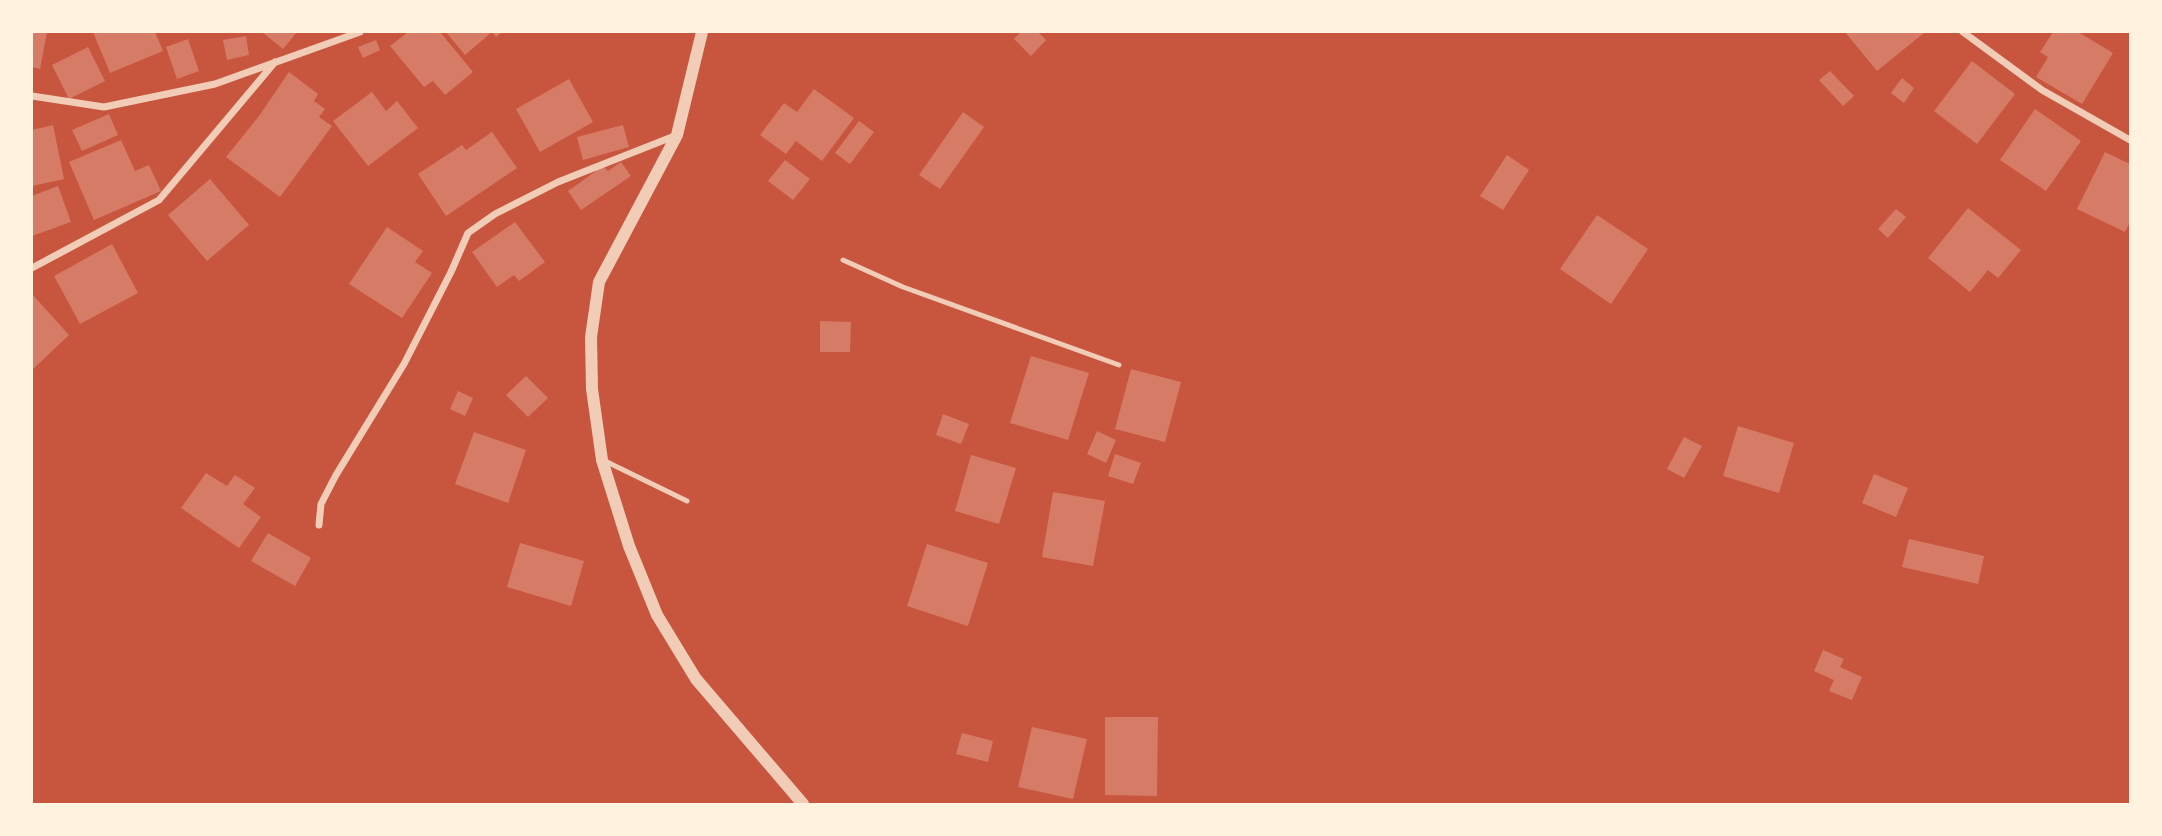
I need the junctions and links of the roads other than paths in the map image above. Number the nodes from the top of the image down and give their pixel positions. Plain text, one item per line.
1 (360, 32) edge
2 (702, 32) edge
3 (1964, 32) edge
4 (275, 62) junction
5 (32, 96) edge
6 (677, 135) junction
7 (2130, 140) edge
8 (843, 260) dead end
9 (32, 268) edge
10 (1119, 365) dead end
11 (602, 460) junction
12 (687, 501) dead end
13 (319, 525) dead end
14 (803, 804) edge

1 - 4 street
2 - 6 street
3 - 7 street
4 - 5 street
4 - 9 street
6 - 11 street
6 - 13 street
8 - 10 lane
11 - 12 lane
11 - 14 street

